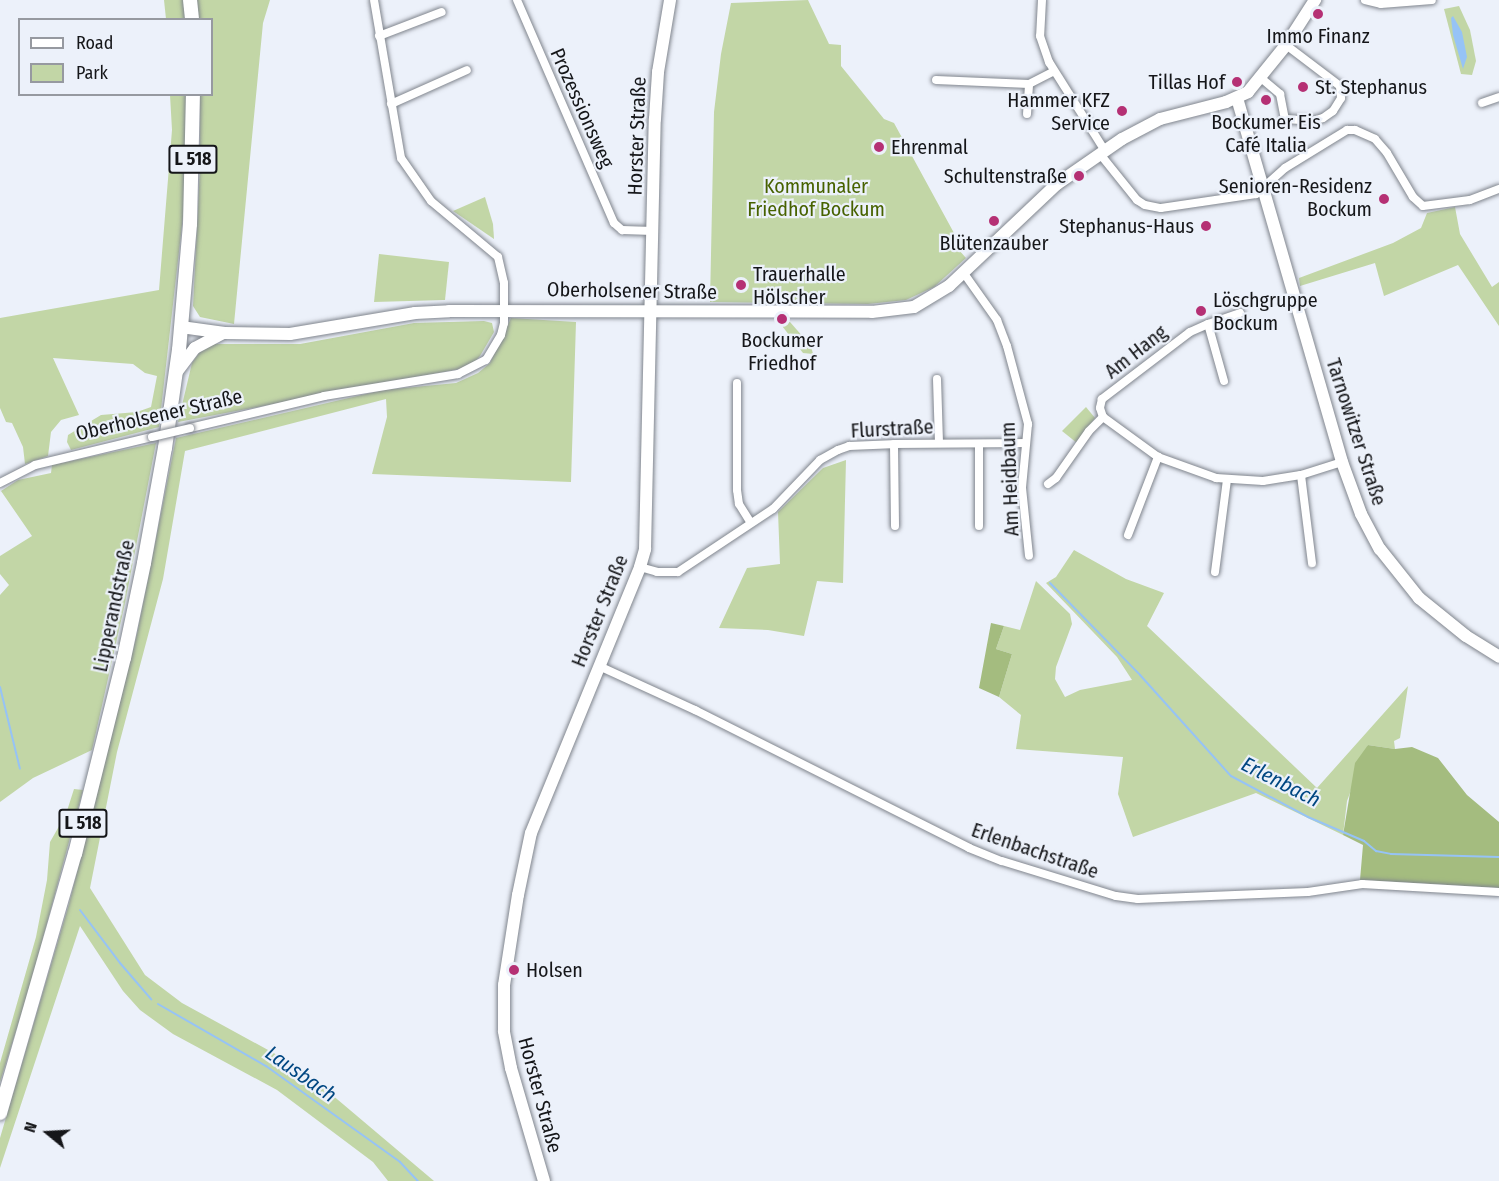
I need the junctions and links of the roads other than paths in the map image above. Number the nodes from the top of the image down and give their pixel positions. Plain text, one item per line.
1 (190, 0) edge
2 (374, 0) edge
3 (517, 0) edge
4 (670, 0) edge
5 (1042, 0) edge
6 (1315, 0) edge
7 (1365, 0) edge
8 (1432, 0) edge
9 (442, 12) dead end
10 (192, 18) edge
11 (379, 36) junction
12 (1286, 45) junction
13 (467, 70) dead end
14 (1054, 70) junction
15 (1261, 78) junction
16 (936, 80) dead end
17 (1029, 84) junction
18 (193, 96) edge
19 (1499, 97) edge
20 (1237, 98) junction
21 (391, 104) junction
22 (1482, 104) dead end
23 (1027, 114) dead end
24 (1103, 152) junction
25 (1264, 189) junction
26 (1499, 189) edge
27 (653, 231) junction
28 (963, 272) junction
29 (504, 310) junction
30 (652, 311) junction
31 (1240, 313) dead end
32 (1208, 324) junction
33 (181, 327) junction
34 (225, 333) junction
35 (176, 374) junction
36 (937, 379) dead end
37 (1224, 381) dead end
38 (737, 383) dead end
39 (1103, 417) junction
40 (939, 442) junction
41 (1026, 443) junction
42 (894, 444) junction
43 (979, 444) junction
44 (1158, 457) junction
45 (1342, 462) junction
46 (1301, 475) junction
47 (1227, 480) junction
48 (0, 483) edge
49 (1048, 484) dead end
50 (751, 523) junction
51 (895, 526) dead end
52 (979, 526) dead end
53 (1128, 535) dead end
54 (1029, 555) dead end
55 (1312, 563) dead end
56 (640, 567) junction
57 (1215, 572) dead end
58 (1499, 657) edge
59 (599, 666) junction
60 (1499, 892) edge
61 (0, 1113) edge
62 (543, 1181) edge

1 - 10 main road
2 - 11 street
3 - 27 street, Prozessionsweg
4 - 27 main road, Horster Straße
5 - 14 street
6 - 12 main road
7 - 8 street
9 - 11 street
11 - 21 street
12 - 15 main road
12 - 15 street
13 - 21 street
14 - 17 street
14 - 24 street
15 - 20 main road
16 - 17 street
17 - 23 street
18 - 33 main road, Lipperandstraße / L 518
19 - 22 street
20 - 24 main road, Oberholsener Straße
20 - 25 main road, Tarnowitzer Straße
21 - 29 street
24 - 25 street
24 - 28 main road, Oberholsener Straße
25 - 26 street
25 - 45 main road, Tarnowitzer Straße
27 - 30 main road, Horster Straße
28 - 30 main road, Oberholsener Straße
28 - 41 street, Am Heidbaum
29 - 30 main road, Oberholsener Straße
29 - 34 main road, Oberholsener Straße
29 - 48 street, Oberholsener Straße, bridge
30 - 56 main road, Horster Straße
31 - 32 street, Am Hang
32 - 37 street
32 - 39 street, Am Hang
33 - 34 main road, Oberholsener Straße
33 - 35 main road, Lipperandstraße / L 518
34 - 35 main road, L 518
35 - 61 main road, Lipperandstraße / L 518
36 - 40 street
38 - 50 street
39 - 44 street
39 - 49 street, Am Hang
40 - 42 street, Flurstraße
40 - 43 street, Flurstraße
41 - 43 street, Flurstraße
41 - 54 street, Am Heidbaum
42 - 50 street, Flurstraße
42 - 51 street
43 - 52 street
44 - 47 street
44 - 53 street
45 - 46 street
45 - 58 main road, Tarnowitzer Straße
46 - 47 street
46 - 55 street
47 - 57 street
50 - 56 street, Flurstraße
56 - 59 main road, Horster Straße
59 - 60 street, Erlenbachstraße
59 - 62 main road, Horster Straße

